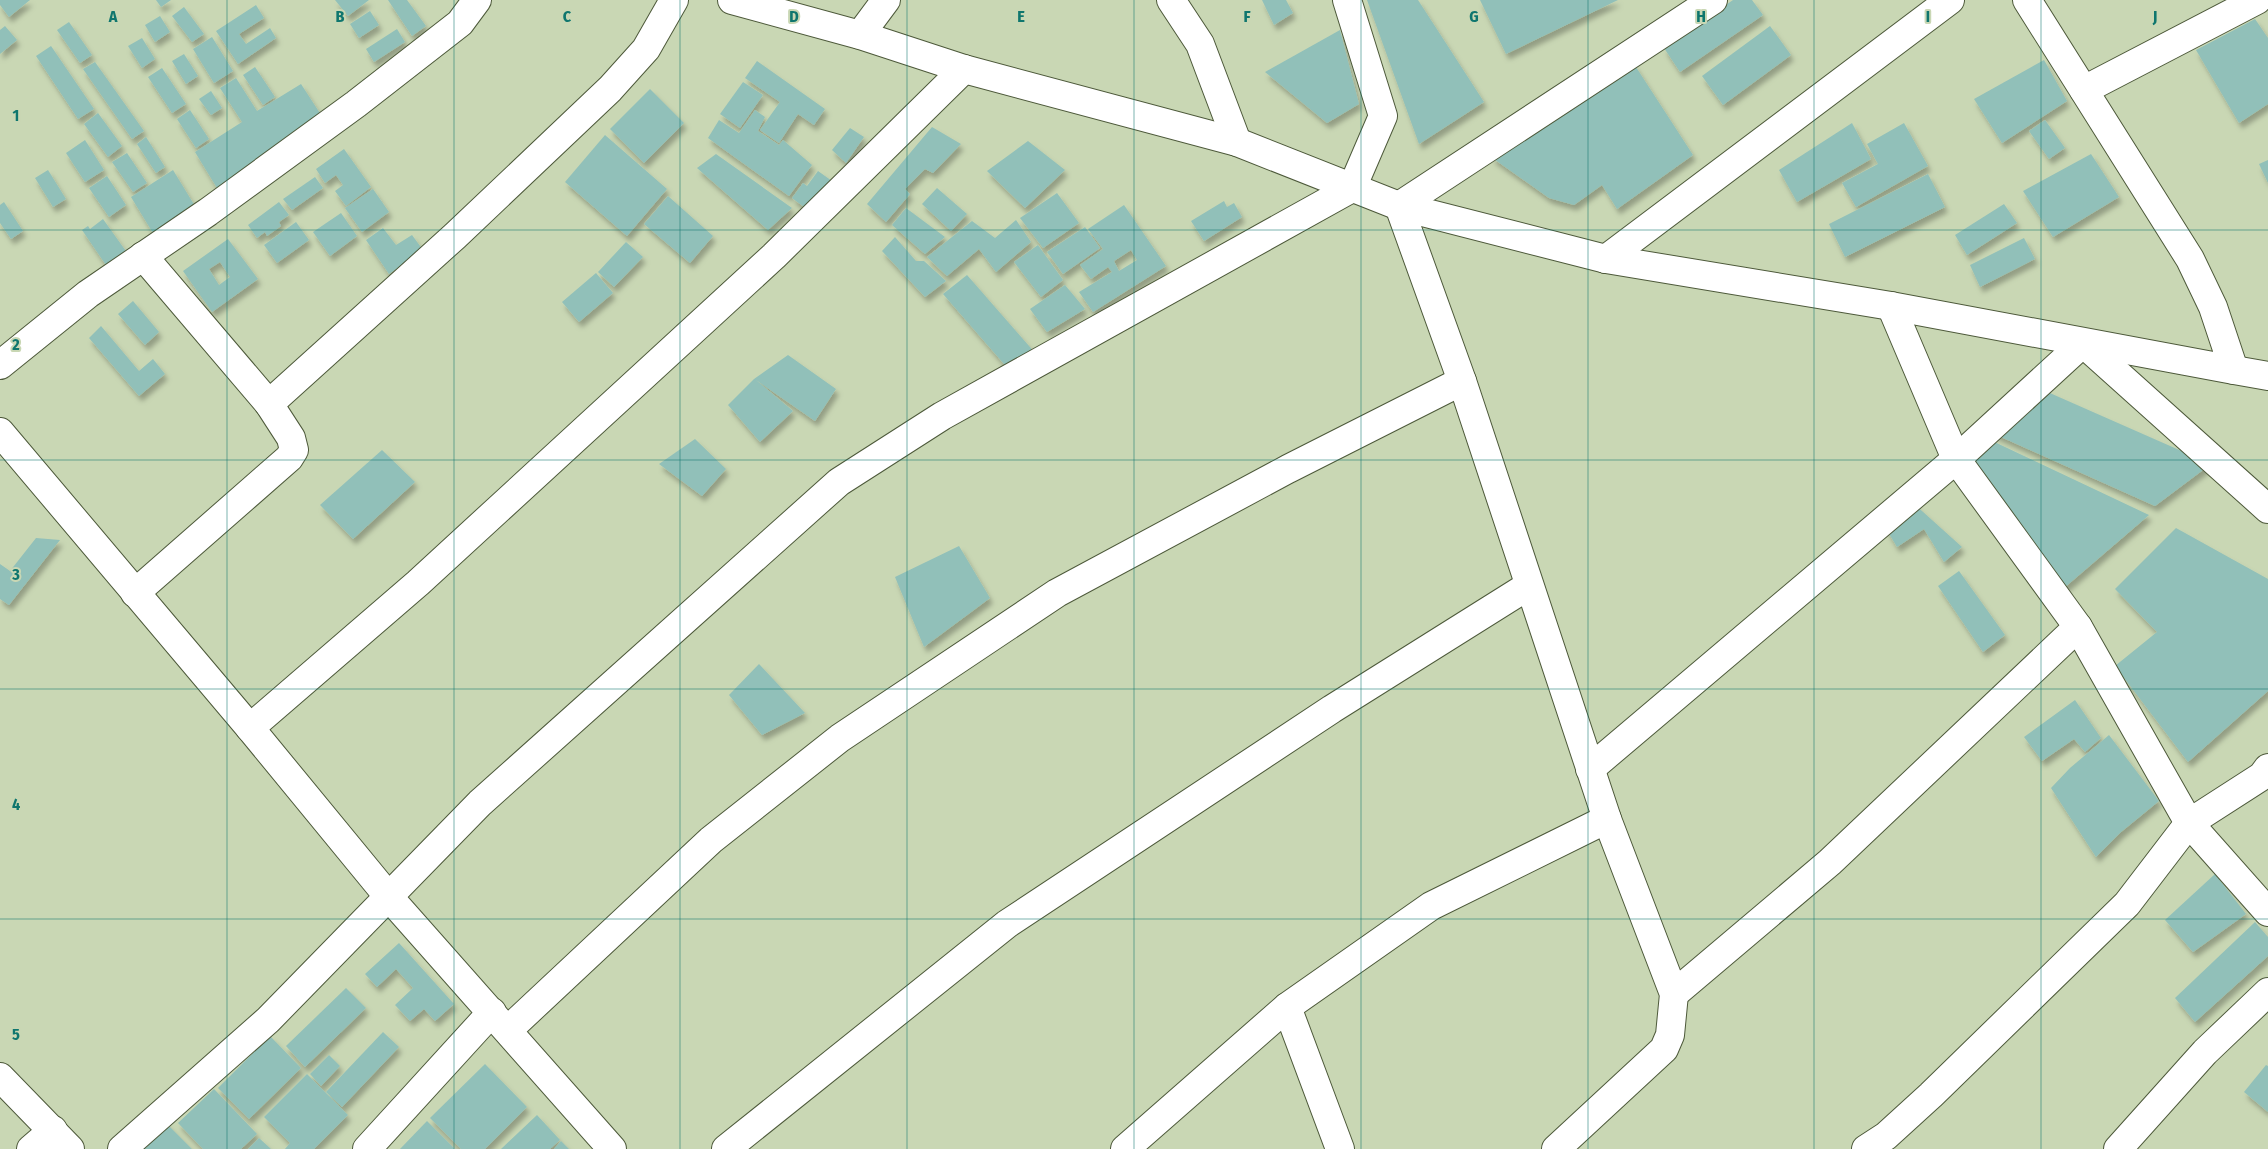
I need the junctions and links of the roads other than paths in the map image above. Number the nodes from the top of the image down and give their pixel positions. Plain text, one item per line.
1 (477, 0) edge
2 (674, 0) edge
3 (732, 0) edge
4 (886, 0) edge
5 (1171, 0) edge
6 (1346, 0) edge
7 (1714, 0) edge
8 (1950, 0) edge
9 (2027, 0) edge
10 (2257, 0) edge
11 (860, 35) junction
12 (964, 69) junction
13 (2084, 90) junction
14 (1237, 142) junction
15 (1352, 188) junction
16 (1399, 206) junction
17 (143, 256) junction
18 (1606, 259) junction
19 (1890, 306) junction
20 (2083, 343) junction
21 (0, 365) edge
22 (2234, 370) junction
23 (2268, 376) edge
24 (1462, 381) junction
25 (269, 404) junction
26 (0, 432) edge
27 (1956, 459) junction
28 (2268, 509) edge
29 (1528, 586) junction
30 (135, 593) junction
31 (2078, 627) junction
32 (250, 728) junction
33 (1590, 768) junction
34 (2268, 768) edge
35 (1607, 819) junction
36 (2188, 823) junction
37 (388, 896) junction
38 (2268, 912) edge
39 (2268, 992) edge
40 (1674, 994) junction
41 (1287, 1007) junction
42 (500, 1021) junction
43 (0, 1077) edge
44 (61, 1139) edge
45 (1884, 1144) edge
46 (1562, 1147) edge
47 (31, 1149) edge
48 (122, 1149) edge
49 (367, 1149) edge
50 (612, 1149) edge
51 (726, 1149) edge
52 (1125, 1149) edge
53 (1340, 1149) edge
54 (2118, 1149) edge

1 - 17 street
2 - 25 street
3 - 11 street
4 - 11 street
5 - 14 street
6 - 15 street
7 - 16 street
8 - 18 street
9 - 13 street
10 - 13 street
11 - 12 street
12 - 14 street
12 - 32 street
13 - 22 street
14 - 15 street
15 - 16 street
15 - 37 street
16 - 18 street
16 - 24 street
17 - 21 street
17 - 25 street
18 - 19 street
19 - 20 street
19 - 27 street
20 - 22 street
20 - 27 street
20 - 28 street
22 - 23 street
24 - 29 street
24 - 42 street
25 - 30 street
26 - 30 street
27 - 31 street
27 - 33 street
29 - 33 street
29 - 51 street
30 - 32 street
31 - 36 street
31 - 40 street
32 - 37 street
33 - 35 street
34 - 36 street
35 - 40 street
35 - 41 street
36 - 38 street
36 - 45 street
37 - 42 street
37 - 48 street
39 - 54 street
40 - 46 street
41 - 52 street
41 - 53 street
42 - 49 street
42 - 50 street
43 - 44 street
44 - 47 street

